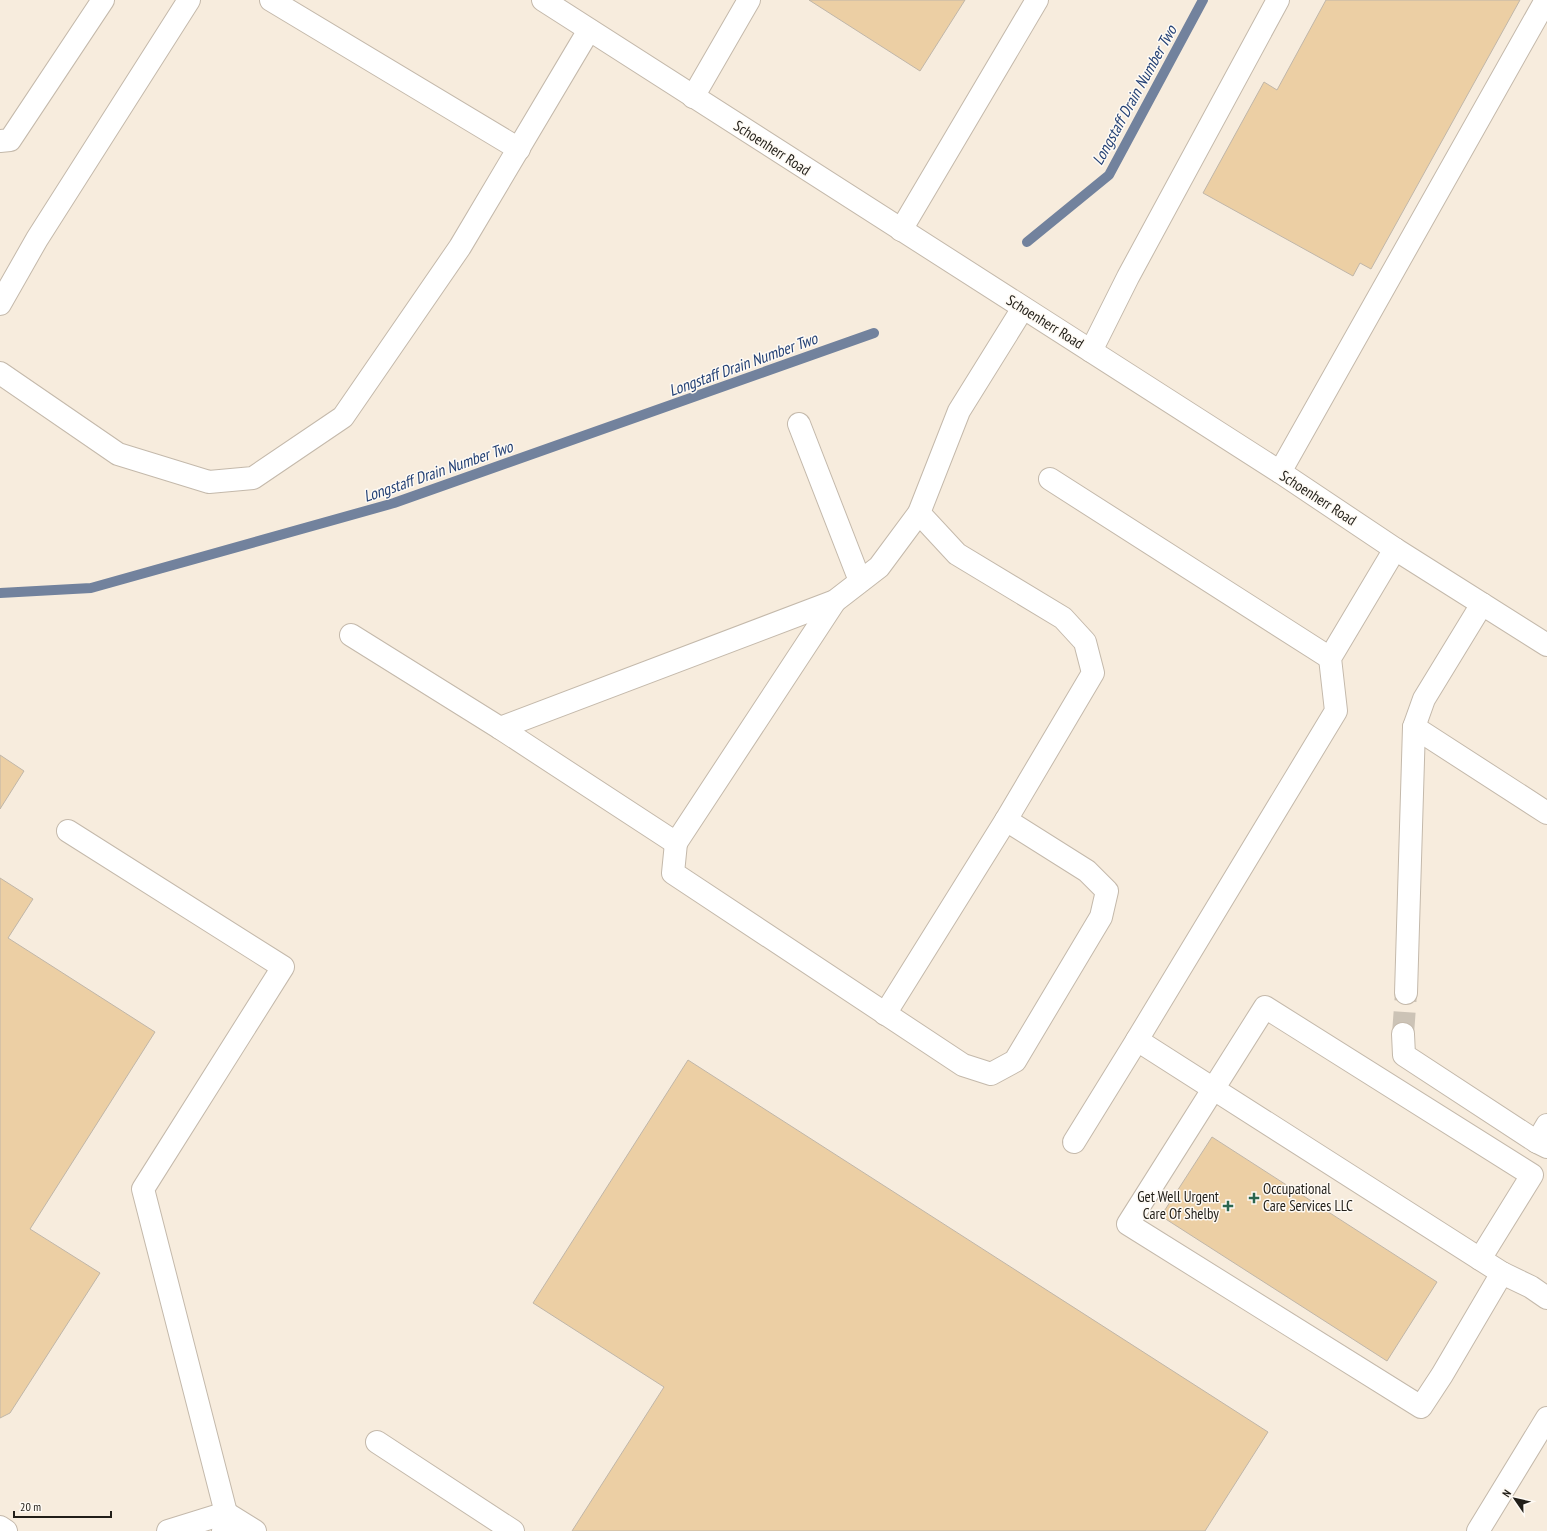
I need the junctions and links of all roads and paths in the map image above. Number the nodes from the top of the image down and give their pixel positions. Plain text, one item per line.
1 (103, 0) edge
2 (190, 0) edge
3 (271, 0) edge
4 (543, 0) edge
5 (749, 0) edge
6 (1037, 0) edge
7 (1278, 0) edge
8 (1546, 0) edge
9 (589, 30) junction
10 (693, 97) junction
11 (0, 141) edge
12 (519, 149) junction
13 (900, 230) junction
14 (0, 304) edge
15 (1022, 308) junction
16 (1091, 351) junction
17 (0, 373) edge
18 (799, 424) dead end
19 (1280, 472) junction
20 (1050, 479) dead end
21 (919, 513) junction
22 (1395, 549) junction
23 (860, 581) junction
24 (835, 601) junction
25 (1482, 604) junction
26 (351, 635) dead end
27 (1547, 645) edge
28 (1330, 658) junction
29 (1414, 727) junction
30 (500, 728) junction
31 (1547, 814) edge
32 (1006, 820) junction
33 (68, 831) dead end
34 (676, 843) junction
35 (1406, 993) tunnel mouth
36 (886, 1014) junction
37 (1403, 1034) tunnel mouth
38 (1137, 1040) junction
39 (1212, 1088) junction
40 (1544, 1138) edge
41 (1074, 1142) dead end
42 (1480, 1259) junction
43 (1502, 1273) junction
44 (1547, 1298) edge
45 (1547, 1418) edge
46 (377, 1442) dead end
47 (225, 1522) edge
48 (0, 1527) edge
49 (6, 1531) edge
50 (168, 1531) edge
51 (254, 1531) edge
52 (513, 1531) edge
53 (1478, 1531) edge

1 - 11 street
2 - 14 street
3 - 12 street
4 - 9 street, Schoenherr Road
5 - 10 street
6 - 13 street
7 - 16 street
8 - 19 street
9 - 10 street, Schoenherr Road
9 - 12 street
10 - 13 street, Schoenherr Road
12 - 17 street
13 - 15 street, Schoenherr Road
15 - 16 street, Schoenherr Road
15 - 21 street
16 - 19 street, Schoenherr Road
18 - 23 street
19 - 22 street, Schoenherr Road
20 - 28 street
21 - 23 street
21 - 32 street
22 - 25 street, Schoenherr Road
22 - 28 street
23 - 24 street
24 - 30 street
24 - 34 street
25 - 27 street, Schoenherr Road
25 - 29 street
26 - 30 street
28 - 38 street
29 - 31 street
29 - 35 street
30 - 34 street
32 - 36 street
32 - 36 street
33 - 47 street
34 - 36 street
37 - 40 street
38 - 39 street
38 - 41 street
39 - 42 street
39 - 42 street
39 - 43 street
42 - 43 street
43 - 44 street
45 - 53 street
46 - 52 street
47 - 50 street
47 - 51 street
48 - 49 street

